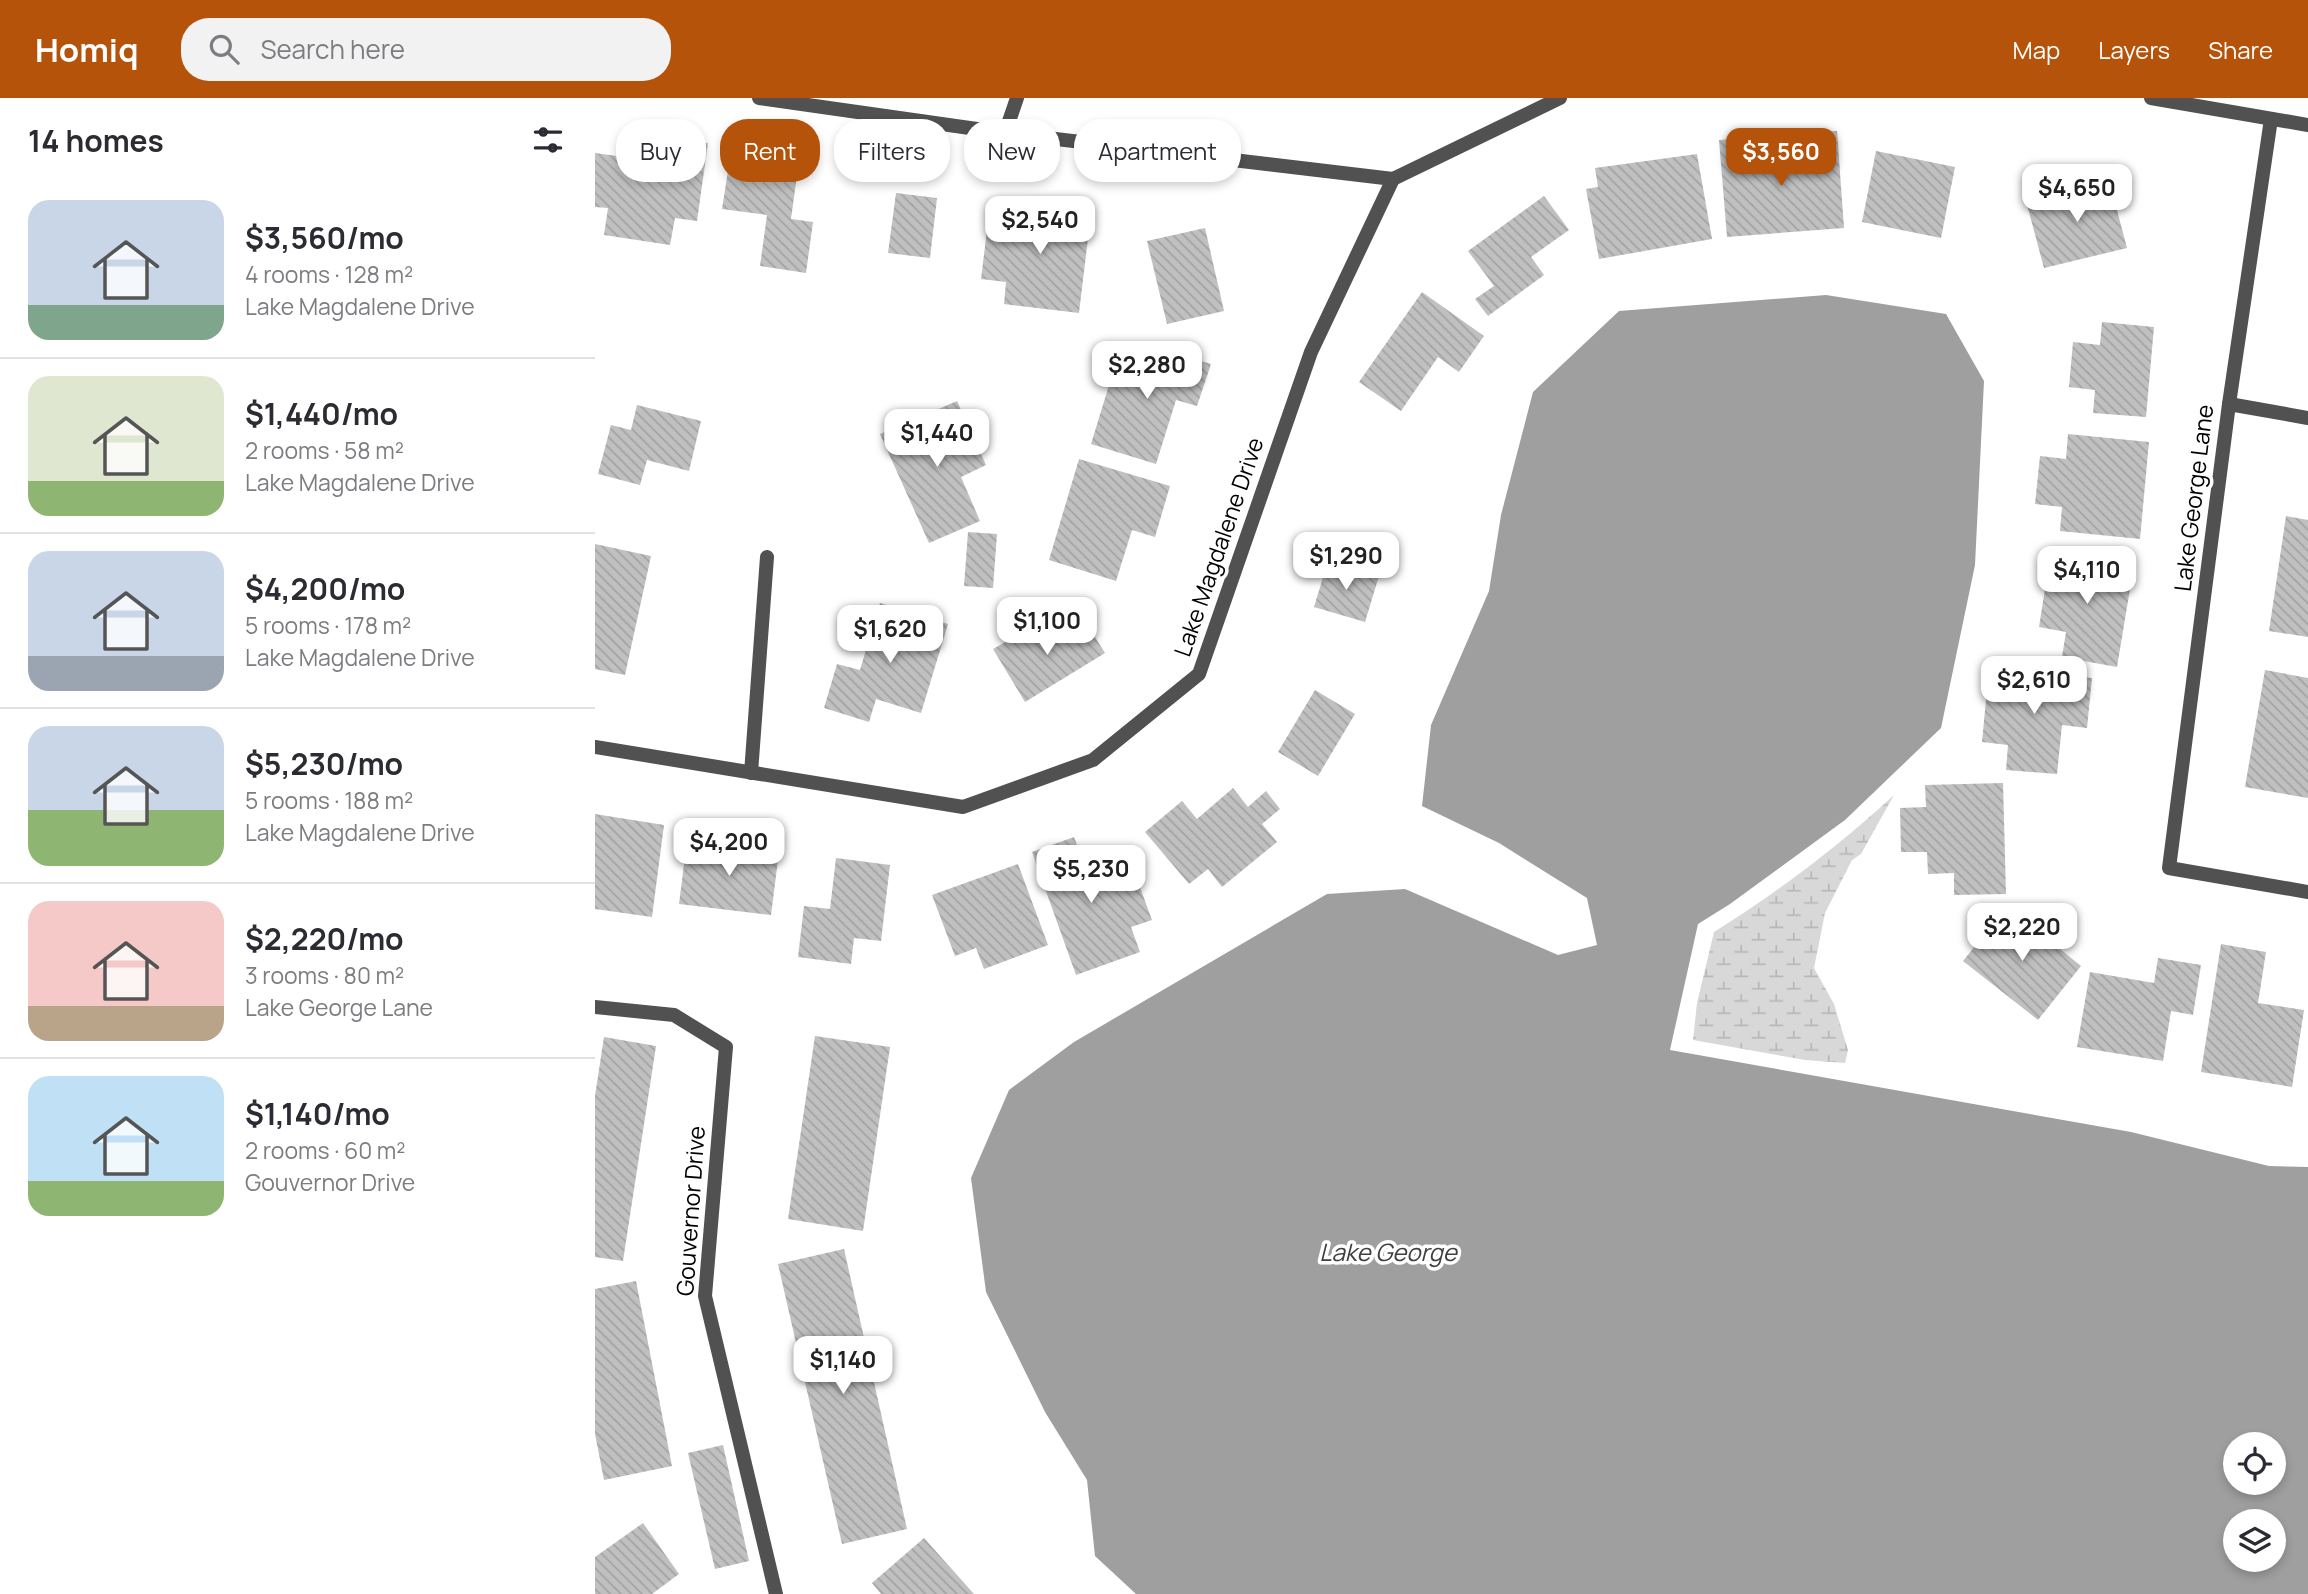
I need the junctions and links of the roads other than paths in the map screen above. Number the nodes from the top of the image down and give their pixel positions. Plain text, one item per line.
1 (759, 98) edge
2 (1017, 98) edge
3 (1560, 98) edge
4 (2151, 98) edge
5 (1010, 119) edge
6 (2271, 119) junction
7 (2308, 125) edge
8 (964, 127) edge
9 (1060, 140) edge
10 (1393, 179) junction
11 (2229, 404) junction
12 (2308, 418) edge
13 (767, 557) dead end
14 (595, 747) edge
15 (751, 773) junction
16 (2308, 891) edge
17 (595, 1007) edge
18 (776, 1594) edge

1 - 8 street
2 - 5 street
3 - 10 street
4 - 6 street
6 - 7 street
6 - 11 street, Lake George Lane
9 - 10 street
10 - 15 street, Lake Magdalene Drive
11 - 12 street
11 - 16 street, Lake George Lane
13 - 15 street
14 - 15 street, Lake Magdalene Drive
17 - 18 street, Gouvernor Drive

